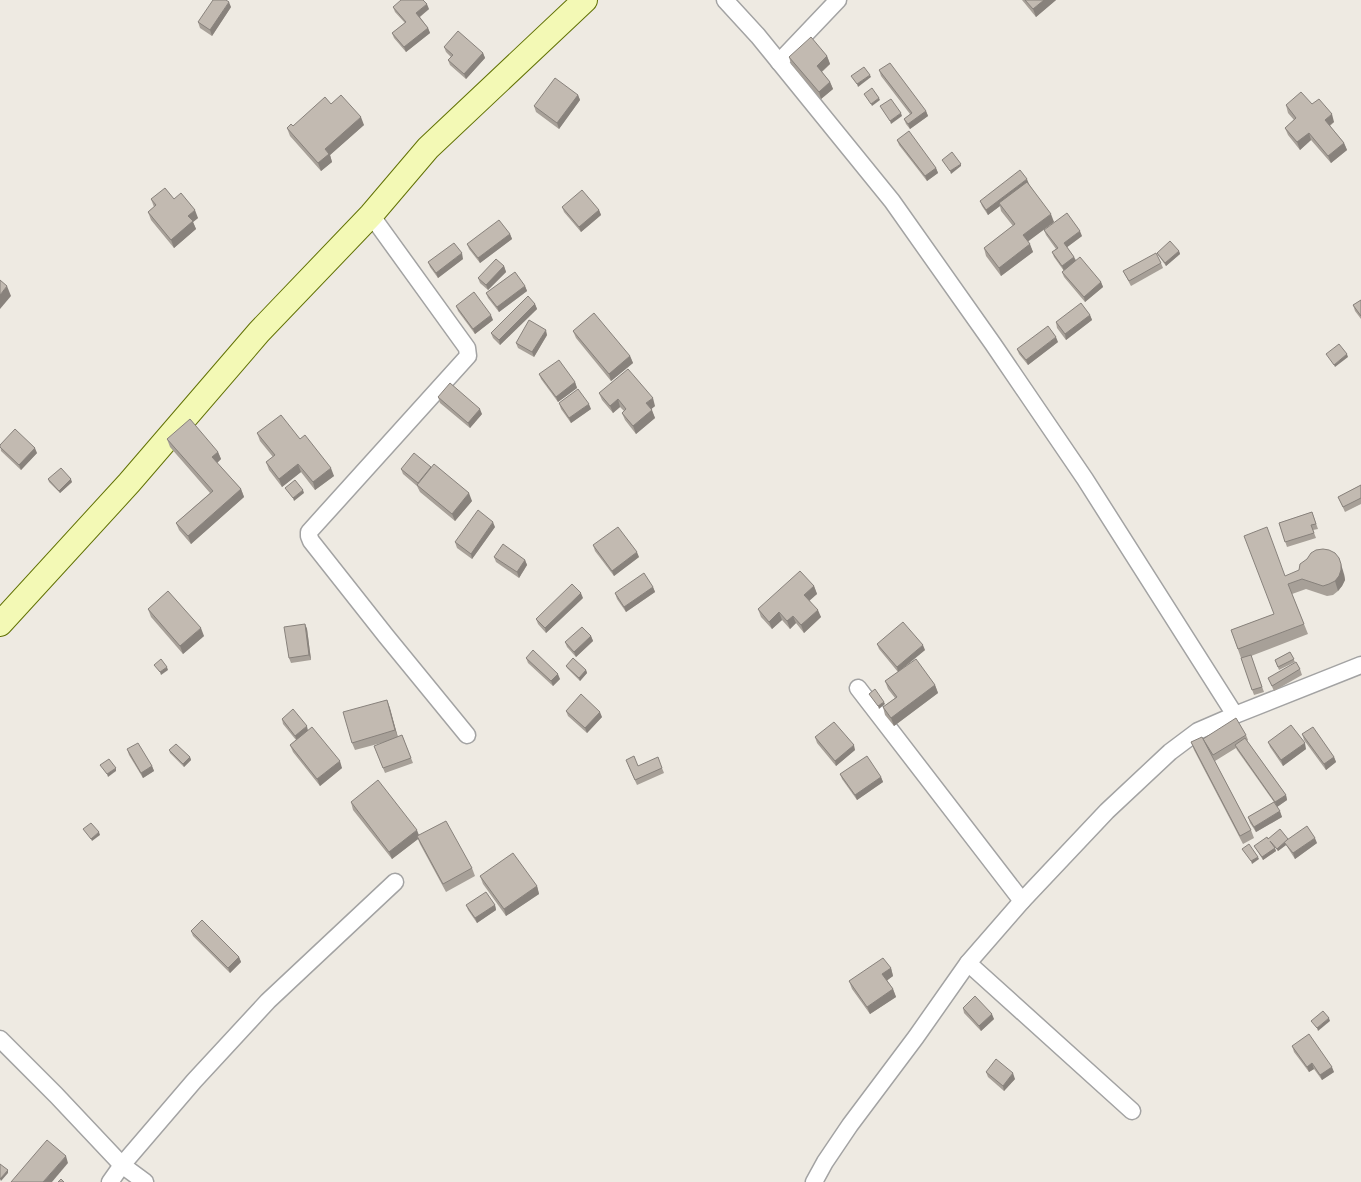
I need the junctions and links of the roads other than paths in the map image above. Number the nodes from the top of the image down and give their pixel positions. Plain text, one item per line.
1 (585, 0) edge
2 (725, 0) edge
3 (838, 0) edge
4 (779, 62) junction
5 (371, 215) junction
6 (0, 624) edge
7 (1361, 666) edge
8 (858, 688) dead end
9 (1235, 714) junction
10 (467, 735) dead end
11 (395, 882) dead end
12 (1022, 901) junction
13 (968, 963) junction
14 (0, 1038) edge
15 (1132, 1111) dead end
16 (122, 1165) junction
17 (110, 1182) edge
18 (146, 1182) edge
19 (814, 1182) edge

1 - 5 street
2 - 4 street
3 - 4 street
4 - 9 street
5 - 6 street
5 - 10 street
7 - 9 street
8 - 12 street
9 - 12 street
11 - 16 street
12 - 13 street
13 - 15 street
13 - 19 street
14 - 16 street
16 - 17 street
16 - 18 street

